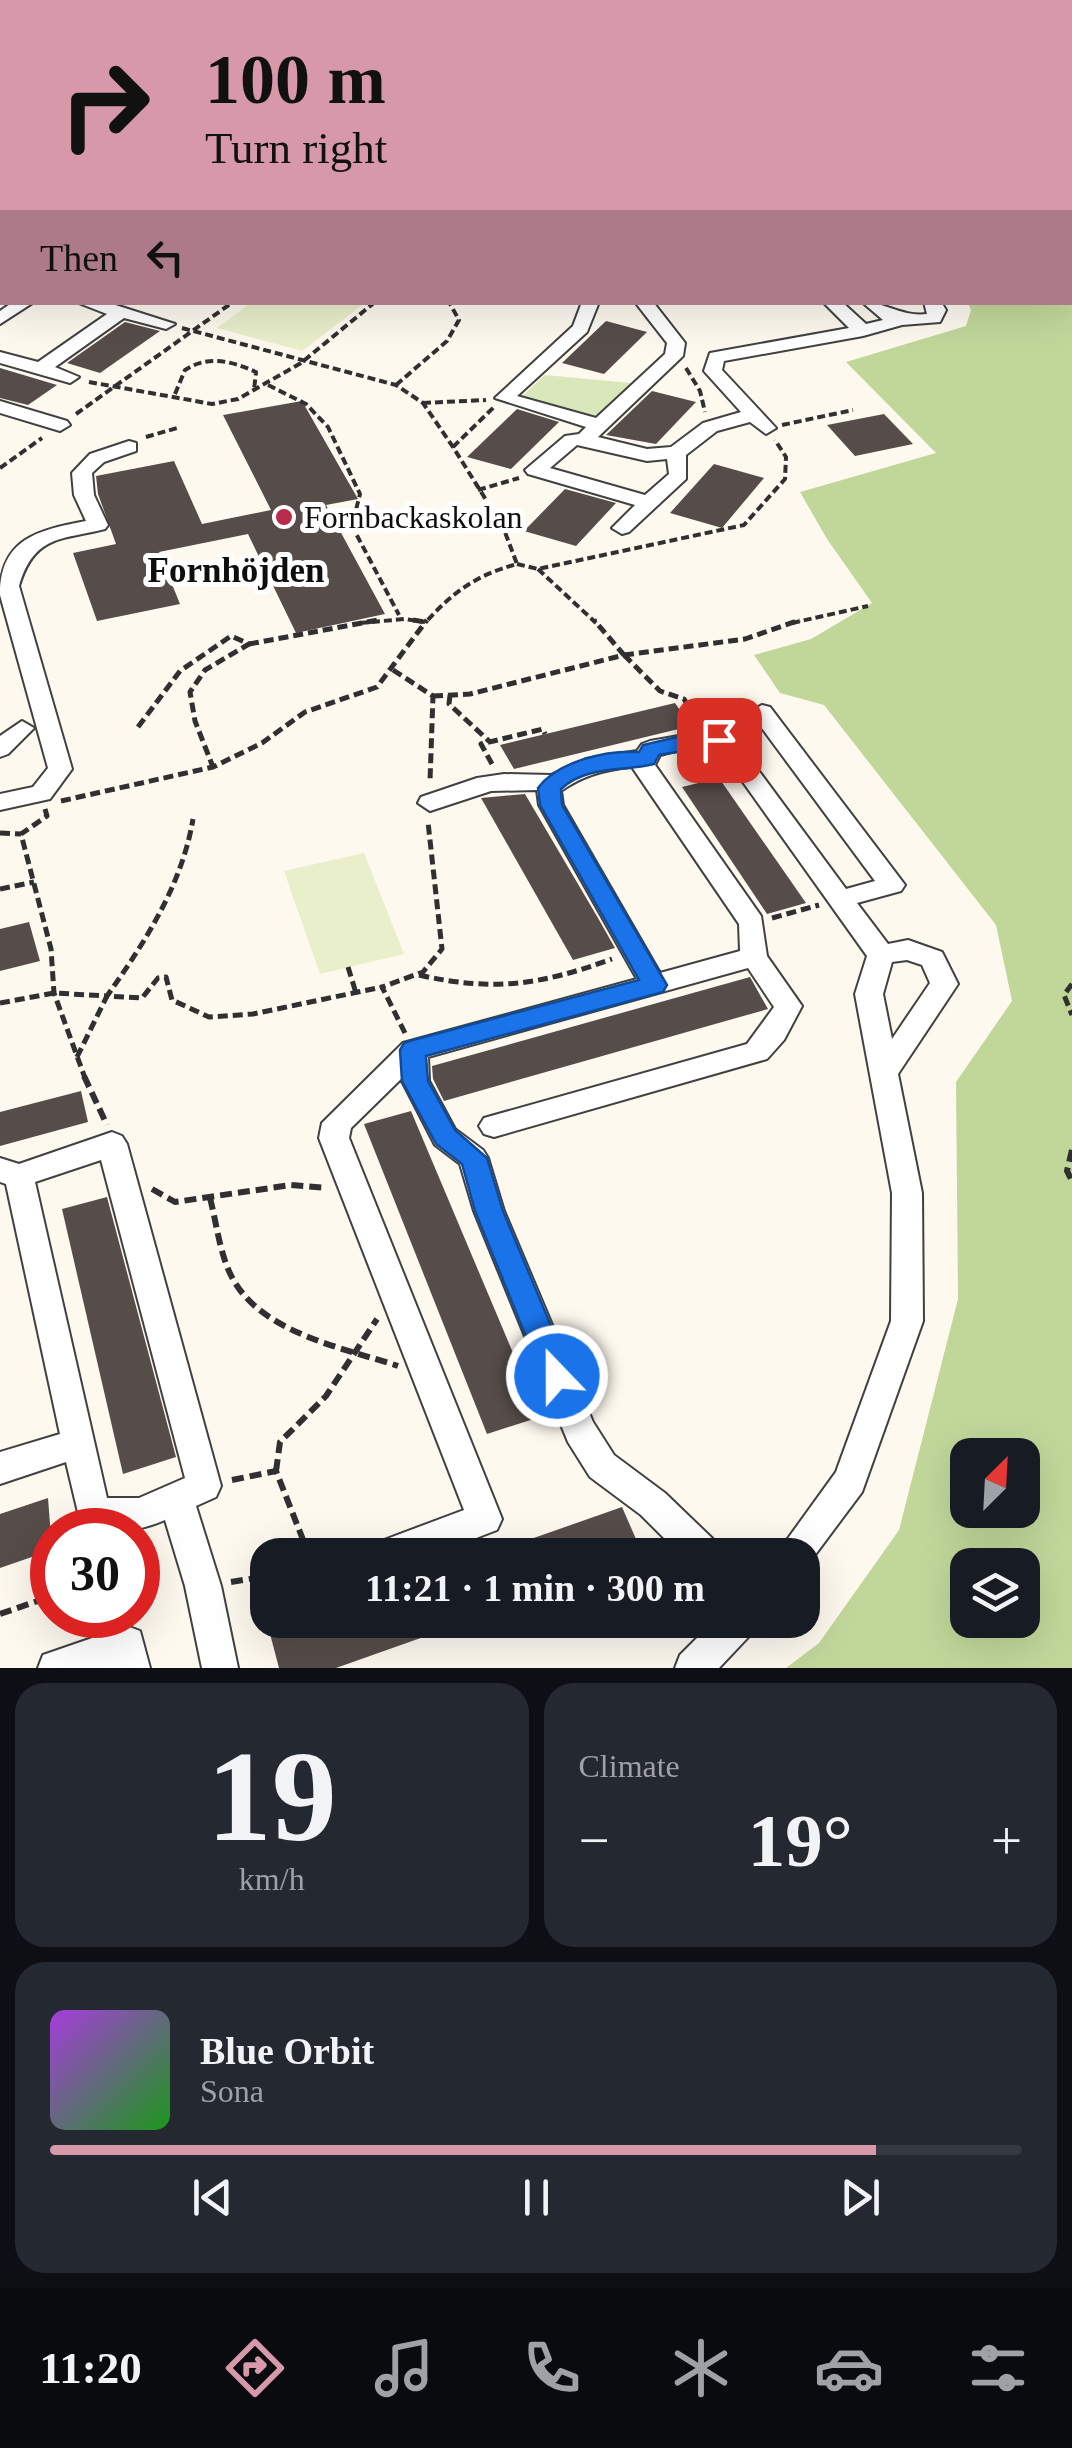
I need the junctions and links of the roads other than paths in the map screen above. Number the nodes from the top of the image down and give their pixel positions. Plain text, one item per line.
1 (21, 305) edge
2 (95, 305) edge
3 (590, 305) edge
4 (646, 305) edge
5 (834, 305) edge
6 (874, 305) edge
7 (934, 305) edge
8 (121, 312) junction
9 (0, 319) edge
10 (897, 321) junction
11 (166, 324) road end
12 (863, 331) junction
13 (0, 357) edge
14 (716, 357) junction
15 (678, 358) junction
16 (41, 368) junction
17 (70, 377) dead end
18 (0, 406) edge
19 (60, 425) road end
20 (591, 432) junction
21 (130, 447) dead end
22 (676, 453) junction
23 (650, 503) junction
24 (622, 528) dead end
25 (762, 712) road end
26 (22, 728) dead end
27 (0, 748) edge
28 (646, 759) junction
29 (555, 783) junction
30 (0, 802) edge
31 (430, 802) road end
32 (842, 899) junction
33 (881, 955) junction
34 (754, 958) junction
35 (654, 985) junction
36 (413, 1050) junction
37 (886, 1070) junction
38 (494, 1126) dead end
39 (9, 1173) edge
40 (79, 1443) junction
41 (0, 1468) edge
42 (190, 1492) junction
43 (434, 1538) edge
44 (688, 1538) edge
45 (807, 1538) edge
46 (722, 1638) edge
47 (56, 1668) edge
48 (132, 1668) edge
49 (220, 1668) edge
50 (693, 1668) edge

1 - 9 street
2 - 8 street
3 - 20 street
4 - 15 street
5 - 12 street
6 - 10 street
7 - 10 street
8 - 11 street
8 - 16 street
10 - 12 street
12 - 14 street
13 - 16 street
14 - 15 street
14 - 22 street
15 - 20 street
16 - 17 street
18 - 19 street
20 - 22 street
20 - 23 street
21 - 30 street
22 - 23 street
23 - 24 street
25 - 32 street
26 - 27 street
28 - 29 street
28 - 32 street
28 - 34 street
29 - 31 street
29 - 35 street
32 - 33 street
33 - 37 street
33 - 37 street
34 - 35 street
34 - 38 street
35 - 36 street
36 - 43 street
36 - 44 street
37 - 45 street
39 - 40 street
39 - 42 street
40 - 41 street
40 - 42 street
42 - 49 street
46 - 50 street
47 - 48 street

